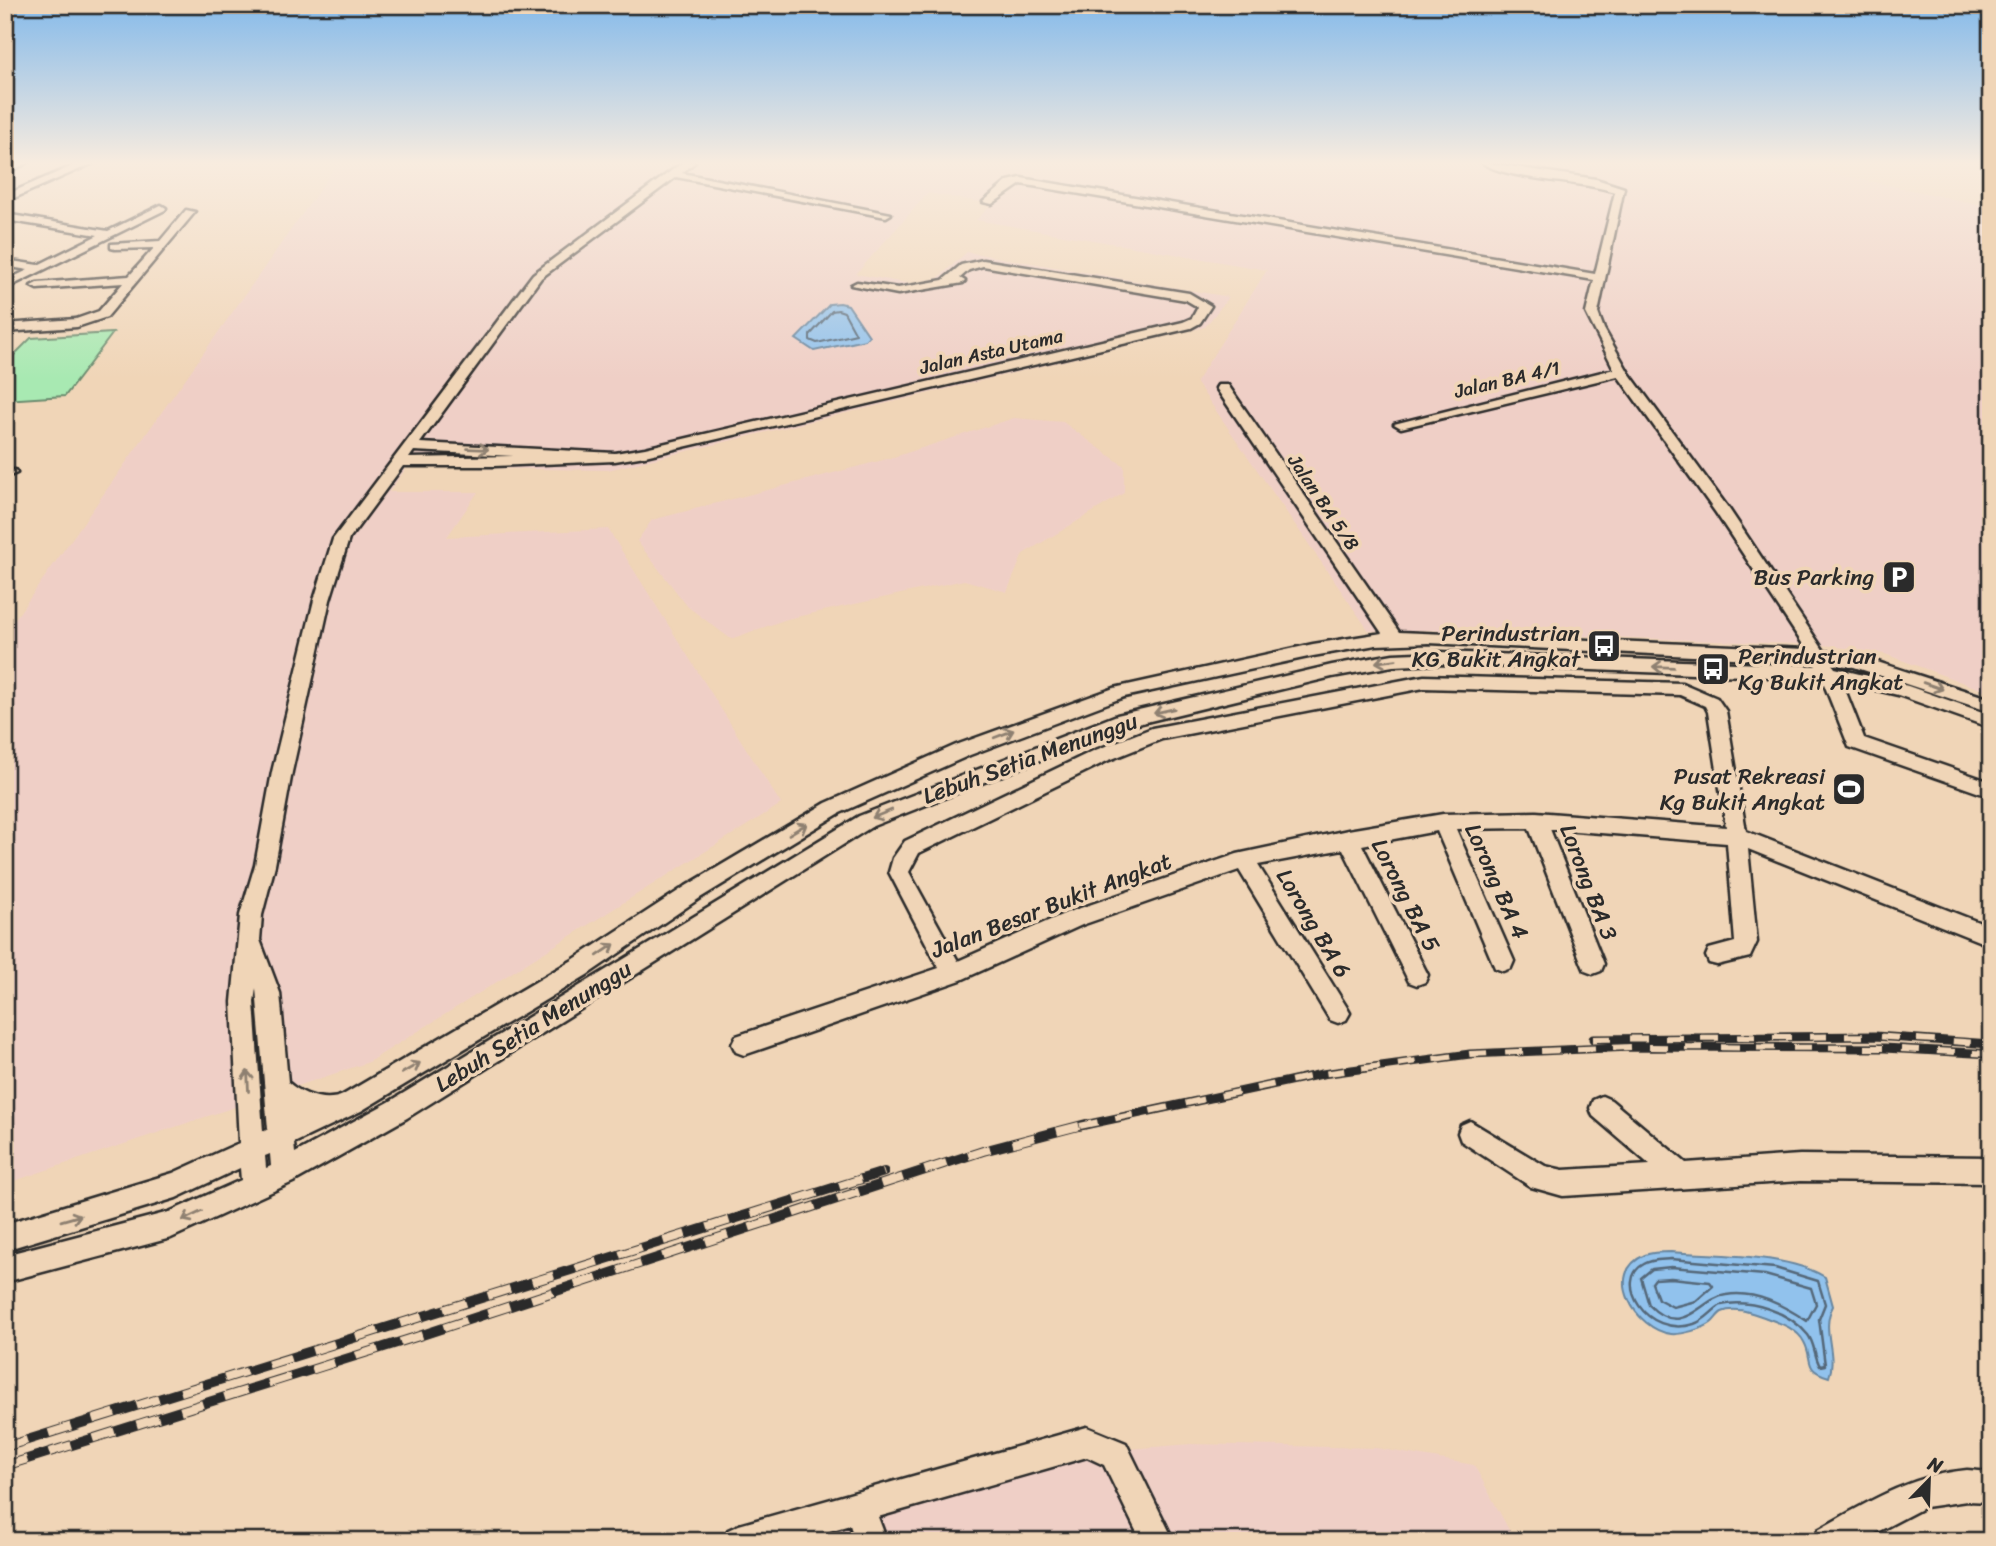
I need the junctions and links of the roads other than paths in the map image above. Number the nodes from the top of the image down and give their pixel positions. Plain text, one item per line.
1 (109, 234) edge
2 (171, 234) edge
3 (593, 234) edge
4 (1338, 234) edge
5 (1610, 234) edge
6 (162, 244) junction
7 (114, 246) dead end
8 (5, 263) edge
9 (40, 268) junction
10 (1600, 278) junction
11 (133, 279) junction
12 (857, 285) dead end
13 (5, 286) edge
14 (37, 286) dead end
15 (12, 328) edge
16 (5, 342) edge
17 (1623, 371) junction
18 (1223, 388) dead end
19 (1401, 424) dead end
20 (410, 447) junction
21 (591, 456) junction
22 (398, 462) junction
23 (1394, 638) junction
24 (1588, 664) junction
25 (1824, 664) junction
26 (1598, 685) junction
27 (1991, 706) edge
28 (1991, 722) edge
29 (1991, 790) edge
30 (1536, 820) junction
31 (1443, 822) junction
32 (1737, 836) junction
33 (1348, 838) junction
34 (1244, 860) junction
35 (1991, 937) edge
36 (251, 943) junction
37 (1717, 956) dead end
38 (1503, 961) dead end
39 (1593, 964) dead end
40 (953, 973) junction
41 (1416, 975) dead end
42 (1338, 1013) dead end
43 (744, 1044) dead end
44 (276, 1086) junction
45 (352, 1103) junction
46 (1602, 1108) dead end
47 (1470, 1133) dead end
48 (280, 1136) junction
49 (252, 1149) junction
50 (1991, 1170) edge
51 (284, 1173) junction
52 (1684, 1177) junction
53 (254, 1187) junction
54 (5, 1237) edge
55 (5, 1269) edge
56 (1115, 1454) joint
57 (1991, 1487) edge
58 (860, 1508) junction
59 (739, 1541) edge
60 (871, 1541) edge
61 (1158, 1541) edge
62 (1829, 1541) edge

1 - 9 street
2 - 6 street
3 - 20 street
4 - 10 street
5 - 10 street
6 - 7 street
6 - 11 street
8 - 9 street
9 - 13 street
10 - 17 street
11 - 14 street
11 - 15 street
12 - 21 street, Jalan Asta Utama
15 - 16 street
17 - 19 street, Jalan BA 4/1
17 - 25 street
18 - 23 street, Jalan BA 5/8
20 -> 21 street, Jalan Asta Utama
20 - 22 street
21 - 22 street, Jalan Asta Utama
22 - 36 street
23 - 25 street, Lebuh Setia Menunggu
45 -> 23 street, Lebuh Setia Menunggu
25 -> 24 street, Lebuh Setia Menunggu
24 - 26 street
24 -> 51 street, Lebuh Setia Menunggu
25 -> 27 street, Lebuh Setia Menunggu
25 - 28 street, Lebuh Setia Menunggu
25 - 29 street
26 - 32 street
26 - 40 street
30 - 31 street, Jalan Besar Bukit Angkat
30 - 32 street, Jalan Besar Bukit Angkat
30 - 39 street, Lorong BA 3
31 - 33 street, Jalan Besar Bukit Angkat
31 - 38 street, Lorong BA 4
32 - 35 street, Jalan Besar Bukit Angkat
32 - 37 street
33 - 34 street, Jalan Besar Bukit Angkat
33 - 41 street, Lorong BA 5
34 - 40 street, Jalan Besar Bukit Angkat
34 - 42 street, Lorong BA 6
36 - 44 street
49 -> 36 street
40 - 43 street, Jalan Besar Bukit Angkat
44 - 45 street
44 - 48 street
45 - 48 street
46 - 52 street
47 - 52 street
48 - 49 street
48 - 51 street
49 - 53 street
54 -> 49 street
50 - 52 street
51 - 53 street, Lebuh Setia Menunggu
53 -> 55 street
56 - 58 street
56 - 61 street
57 - 62 street
58 - 59 street
58 - 60 street

